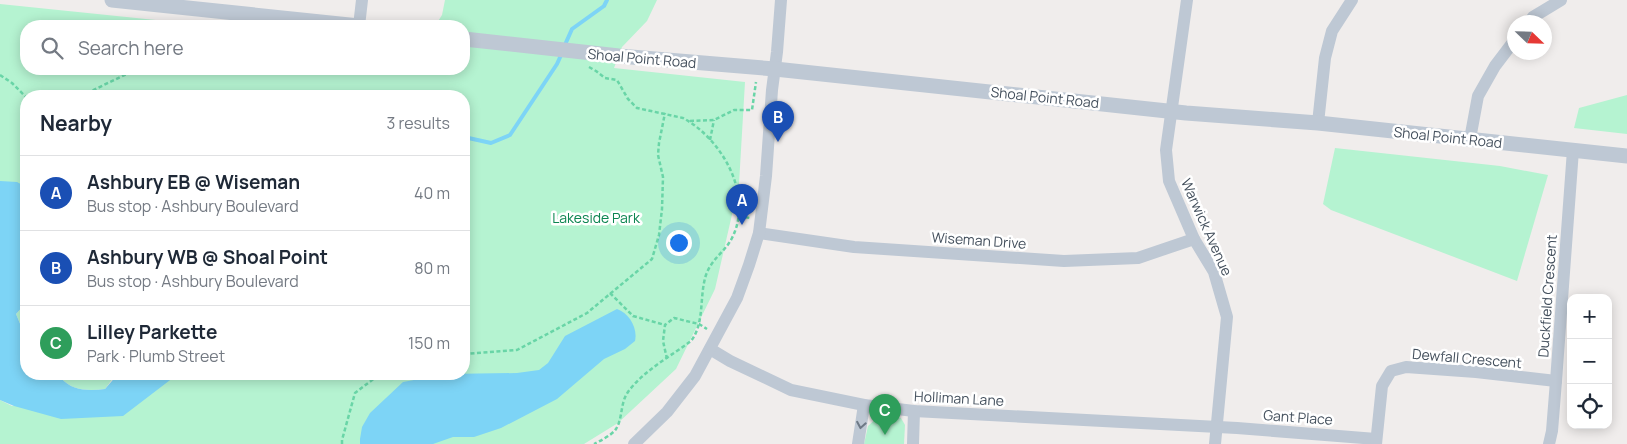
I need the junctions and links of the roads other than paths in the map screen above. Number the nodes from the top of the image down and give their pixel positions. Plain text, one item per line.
1 (112, 0) edge
2 (362, 0) edge
3 (781, 0) edge
4 (1187, 0) edge
5 (1352, 0) edge
6 (1561, 0) edge
7 (1536, 15) edge
8 (302, 20) edge
9 (360, 20) edge
10 (470, 40) edge
11 (1507, 50) edge
12 (775, 69) junction
13 (1171, 111) junction
14 (1318, 123) junction
15 (1470, 139) junction
16 (1573, 150) junction
17 (1627, 156) edge
18 (759, 233) junction
19 (1194, 239) junction
20 (710, 349) junction
21 (1556, 381) junction
22 (864, 405) junction
23 (914, 411) junction
24 (1216, 426) junction
25 (1376, 441) edge
26 (634, 444) edge
27 (858, 444) edge
28 (913, 444) edge
29 (1215, 444) edge
30 (1549, 444) edge

1 - 8 street
2 - 9 street
3 - 12 street
4 - 13 street, Warwick Avenue
5 - 14 street
6 - 7 street
10 - 12 street, Shoal Point Road
11 - 15 street
12 - 13 street, Shoal Point Road
12 - 18 street
13 - 14 street, Shoal Point Road
13 - 19 street, Warwick Avenue
14 - 15 street, Shoal Point Road
15 - 16 street, Shoal Point Road
16 - 17 street, Shoal Point Road
16 - 21 street, Duckfield Crescent
18 - 19 street, Wiseman Drive
18 - 20 street
19 - 24 street, Warwick Avenue
20 - 22 street, Holliman Lane
20 - 26 street
21 - 25 street, Dewfall Crescent
21 - 30 street, Duckfield Crescent
22 - 23 street, Holliman Lane
22 -> 27 street
23 - 24 street, Holliman Lane
23 - 28 street
24 - 25 street, Gant Place
24 - 29 street, Warwick Avenue

